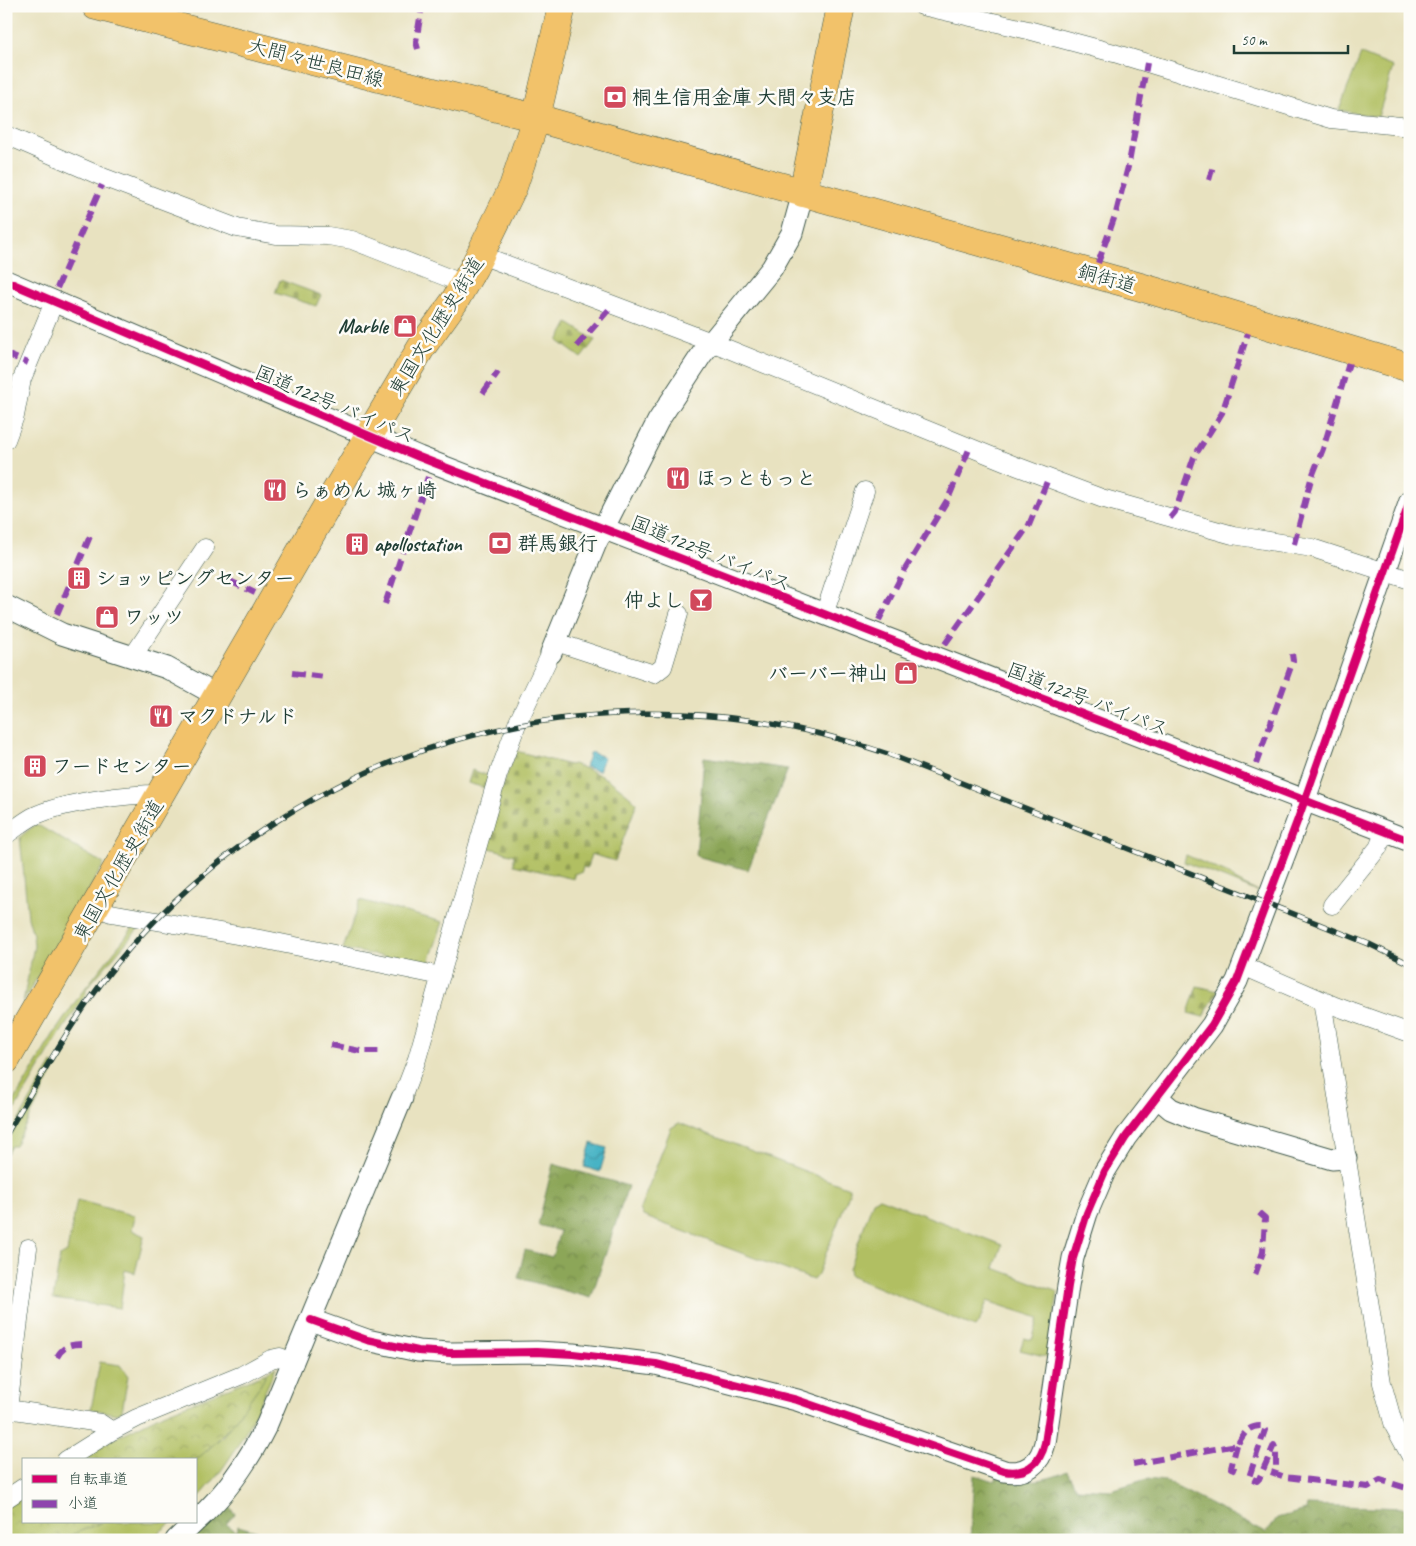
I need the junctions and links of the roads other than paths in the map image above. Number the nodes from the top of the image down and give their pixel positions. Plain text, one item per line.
1 (96, 6) edge
2 (562, 6) edge
3 (841, 6) edge
4 (922, 6) edge
5 (536, 118) junction
6 (1410, 126) edge
7 (6, 135) edge
8 (803, 193) junction
9 (481, 255) junction
10 (6, 280) edge
11 (464, 284) junction
12 (54, 302) junction
13 (711, 342) junction
14 (1410, 368) edge
15 (368, 436) junction
16 (6, 440) edge
17 (865, 490) dead end
18 (1410, 501) edge
19 (604, 528) junction
20 (205, 548) dead end
21 (1385, 572) junction
22 (1410, 580) edge
23 (6, 606) edge
24 (680, 614) dead end
25 (824, 615) junction
26 (553, 648) junction
27 (133, 656) junction
28 (216, 695) junction
29 (161, 794) junction
30 (1304, 800) junction
31 (1385, 831) junction
32 (6, 835) edge
33 (1410, 841) edge
34 (1332, 905) dead end
35 (97, 907) junction
36 (1243, 966) junction
37 (440, 976) junction
38 (1322, 1000) junction
39 (1410, 1033) edge
40 (6, 1060) edge
41 (1157, 1097) junction
42 (402, 1098) joint
43 (1346, 1158) junction
44 (28, 1248) dead end
45 (311, 1320) junction
46 (294, 1362) junction
47 (112, 1431) junction
48 (1410, 1455) edge
49 (69, 1458) edge
50 (22, 1488) edge
51 (6, 1499) edge
52 (198, 1520) edge
53 (194, 1524) edge
54 (176, 1540) edge

1 - 5 main road, 大間々世良田線
2 - 5 main road, 東国文化歴史街道
3 - 8 main road
4 - 6 street
5 - 8 main road
5 - 9 main road, 東国文化歴史街道
7 - 11 street
8 - 13 street
8 - 14 main road, 銅街道
9 - 11 main road, 東国文化歴史街道
9 - 13 street
10 - 12 street, 国道122号 バイパス
11 - 15 main road, 東国文化歴史街道
12 - 15 street, 国道122号 バイパス
12 - 16 street
13 - 19 street
13 - 21 street
15 - 19 street, 国道122号 バイパス
15 - 28 main road, 東国文化歴史街道
17 - 25 street
18 - 21 street
19 - 25 street, 国道122号 バイパス
19 - 26 street
20 - 27 street
21 - 22 street
21 - 30 street
23 - 27 street
24 - 26 street
25 - 30 street, 国道122号 バイパス
26 - 37 street
27 - 28 street
28 - 29 main road, 東国文化歴史街道
29 - 32 street
29 - 35 main road, 東国文化歴史街道
30 - 31 street, 国道122号 バイパス
30 - 36 street
31 - 33 street, 国道122号 バイパス
31 - 34 street
35 - 37 street
35 - 40 main road, 東国文化歴史街道
36 - 38 street
36 - 41 street
37 - 42 street
38 - 39 street
38 - 43 street
41 - 43 street
41 - 45 street
42 - 45 street
43 - 48 street
44 - 47 street
45 - 46 street
46 - 47 street
46 - 52 street
47 - 49 street
50 - 51 street
53 - 54 street

